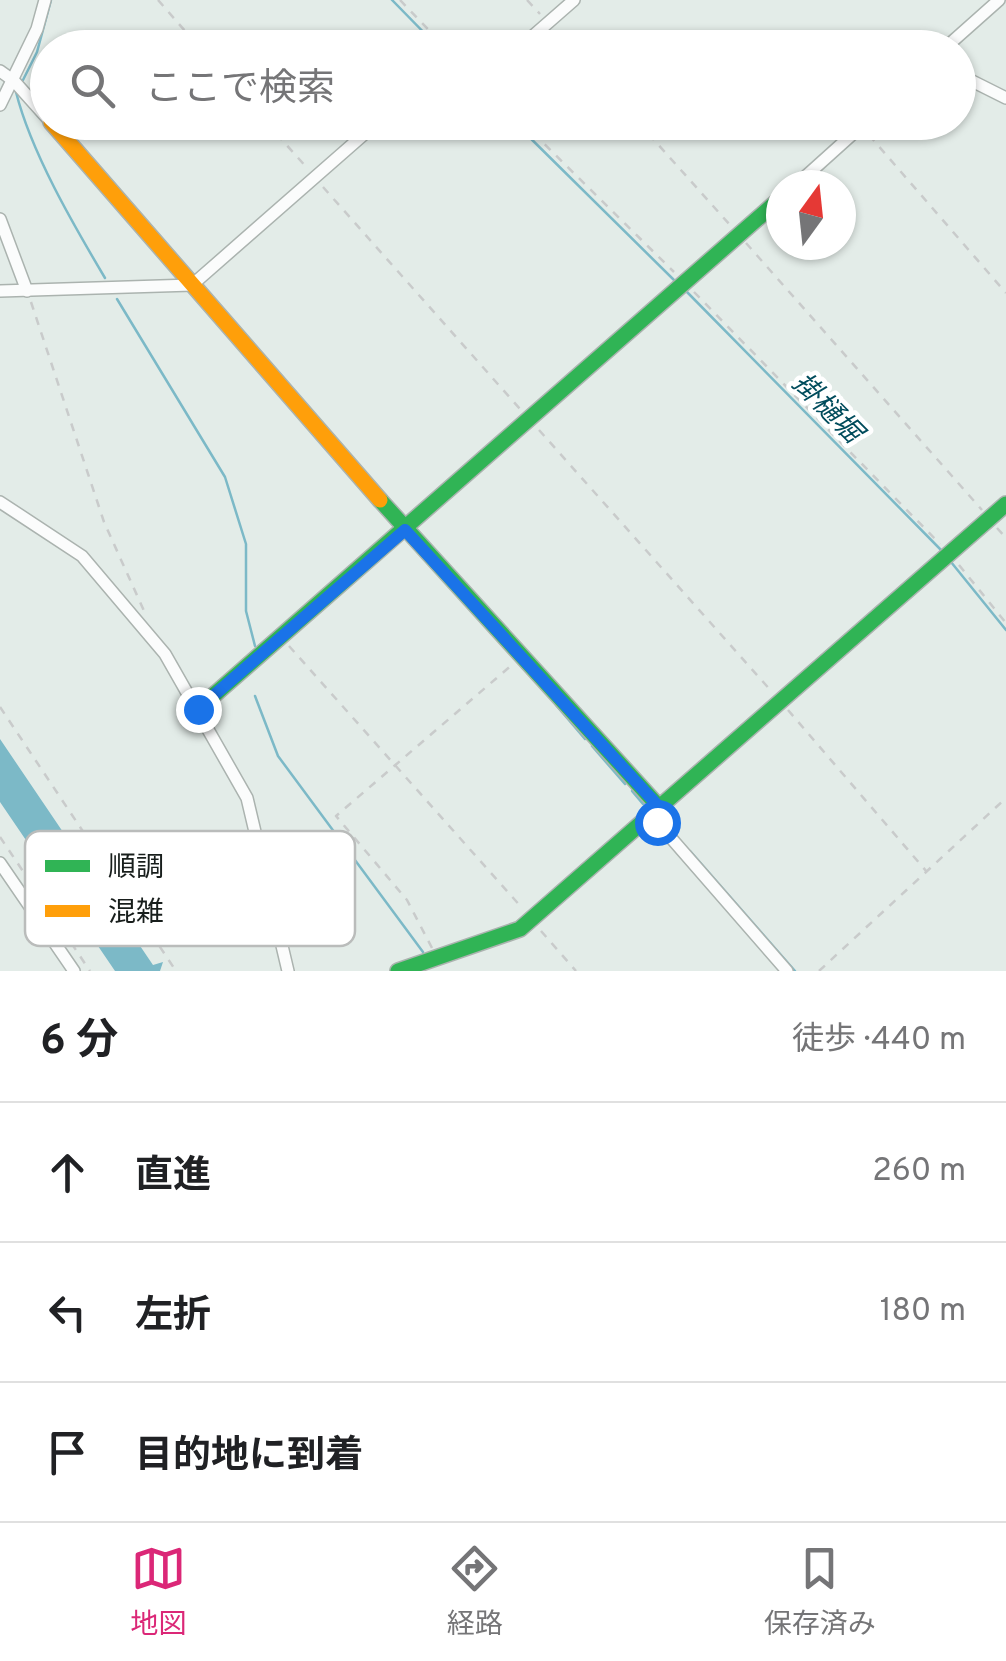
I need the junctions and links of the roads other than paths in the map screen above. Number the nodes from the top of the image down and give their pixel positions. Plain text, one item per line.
1 (44, 0) edge
2 (574, 0) edge
3 (999, 0) edge
4 (33, 30) edge
5 (540, 30) edge
6 (966, 30) edge
7 (30, 37) edge
8 (0, 71) edge
9 (14, 80) junction
10 (976, 83) edge
11 (1006, 98) edge
12 (30, 99) edge
13 (0, 105) edge
14 (66, 140) edge
15 (358, 140) edge
16 (847, 140) edge
17 (813, 170) edge
18 (766, 211) edge
19 (0, 219) edge
20 (192, 285) junction
21 (0, 291) edge
22 (27, 291) junction
23 (0, 502) edge
24 (1006, 504) edge
25 (405, 530) junction
26 (198, 709) junction
27 (656, 812) junction
28 (255, 831) edge
29 (0, 863) edge
30 (25, 899) edge
31 (57, 946) edge
32 (282, 946) edge
33 (74, 971) edge
34 (288, 971) edge
35 (398, 971) edge
36 (788, 971) edge

1 - 4 street
2 - 5 street
3 - 6 street
7 - 9 street
8 - 9 street
9 - 12 street
9 - 13 street
10 - 11 street
14 - 20 street
15 - 20 street
16 - 17 street
18 - 25 street
19 - 22 street
20 - 22 street
20 - 25 street
21 - 22 street
23 - 26 street
24 - 27 street
25 - 26 street
25 - 27 street
26 - 28 street
27 - 35 street
27 - 36 street
29 - 30 street
31 - 33 street
32 - 34 street

